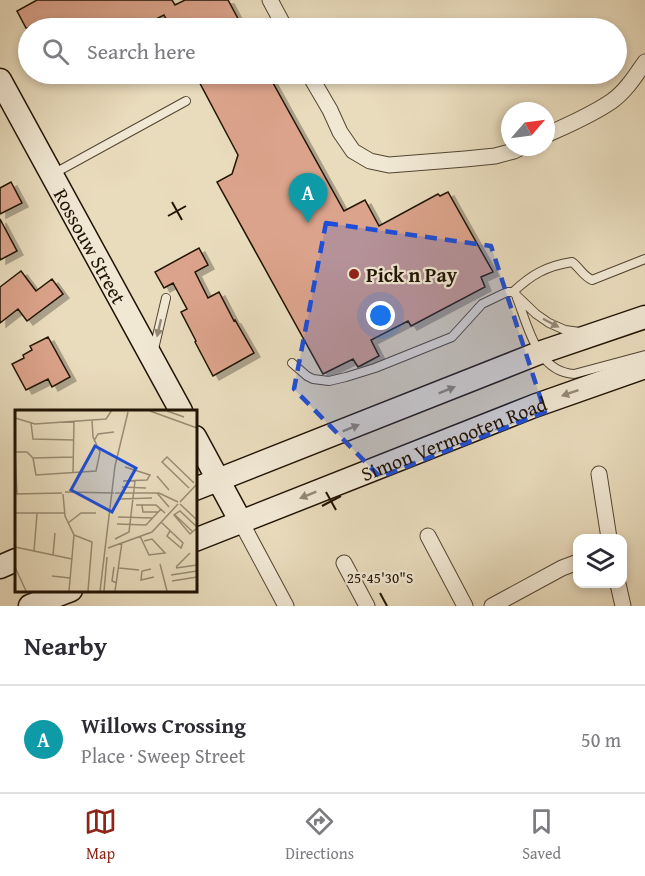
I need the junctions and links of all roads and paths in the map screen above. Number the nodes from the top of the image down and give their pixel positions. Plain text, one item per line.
1 (270, 0) edge
2 (280, 18) edge
3 (645, 62) edge
4 (0, 80) edge
5 (315, 84) edge
6 (186, 101) dead end
7 (555, 131) edge
8 (501, 154) edge
9 (52, 175) junction
10 (645, 259) edge
11 (514, 293) junction
12 (166, 298) dead end
13 (645, 317) edge
14 (596, 334) junction
15 (539, 353) junction
16 (645, 355) edge
17 (152, 357) junction
18 (292, 363) dead end
19 (645, 367) edge
20 (180, 410) edge
21 (196, 439) edge
22 (599, 474) dead end
23 (219, 480) junction
24 (196, 489) edge
25 (241, 522) junction
26 (608, 534) edge
27 (428, 536) dead end
28 (196, 540) edge
29 (15, 560) edge
30 (344, 563) dead end
31 (573, 564) edge
32 (0, 567) edge
33 (619, 588) edge
34 (68, 591) edge
35 (30, 606) edge
36 (286, 606) edge
37 (367, 606) edge
38 (465, 606) edge
39 (492, 606) edge
40 (622, 606) edge

1 - 2 street
3 - 7 street
4 - 9 main road, Rossouw Street
5 - 8 street
6 - 9 lane
9 - 17 main road, Rossouw Street
10 - 11 lane
11 -> 14 lane
11 - 15 lane
11 - 18 lane
12 -> 17 lane
13 - 14 main road
14 - 15 main road
15 - 16 lane
23 -> 15 main road
17 - 20 main road, Rossouw Street
19 -> 25 main road, Simon Vermooten Road
21 - 23 main road
22 - 26 street
23 - 24 main road
23 - 25 main road
25 - 28 main road, Simon Vermooten Road
25 - 36 street
27 - 38 street
29 - 32 main road
30 - 37 street
31 - 39 street
33 - 40 street
34 - 35 main road

